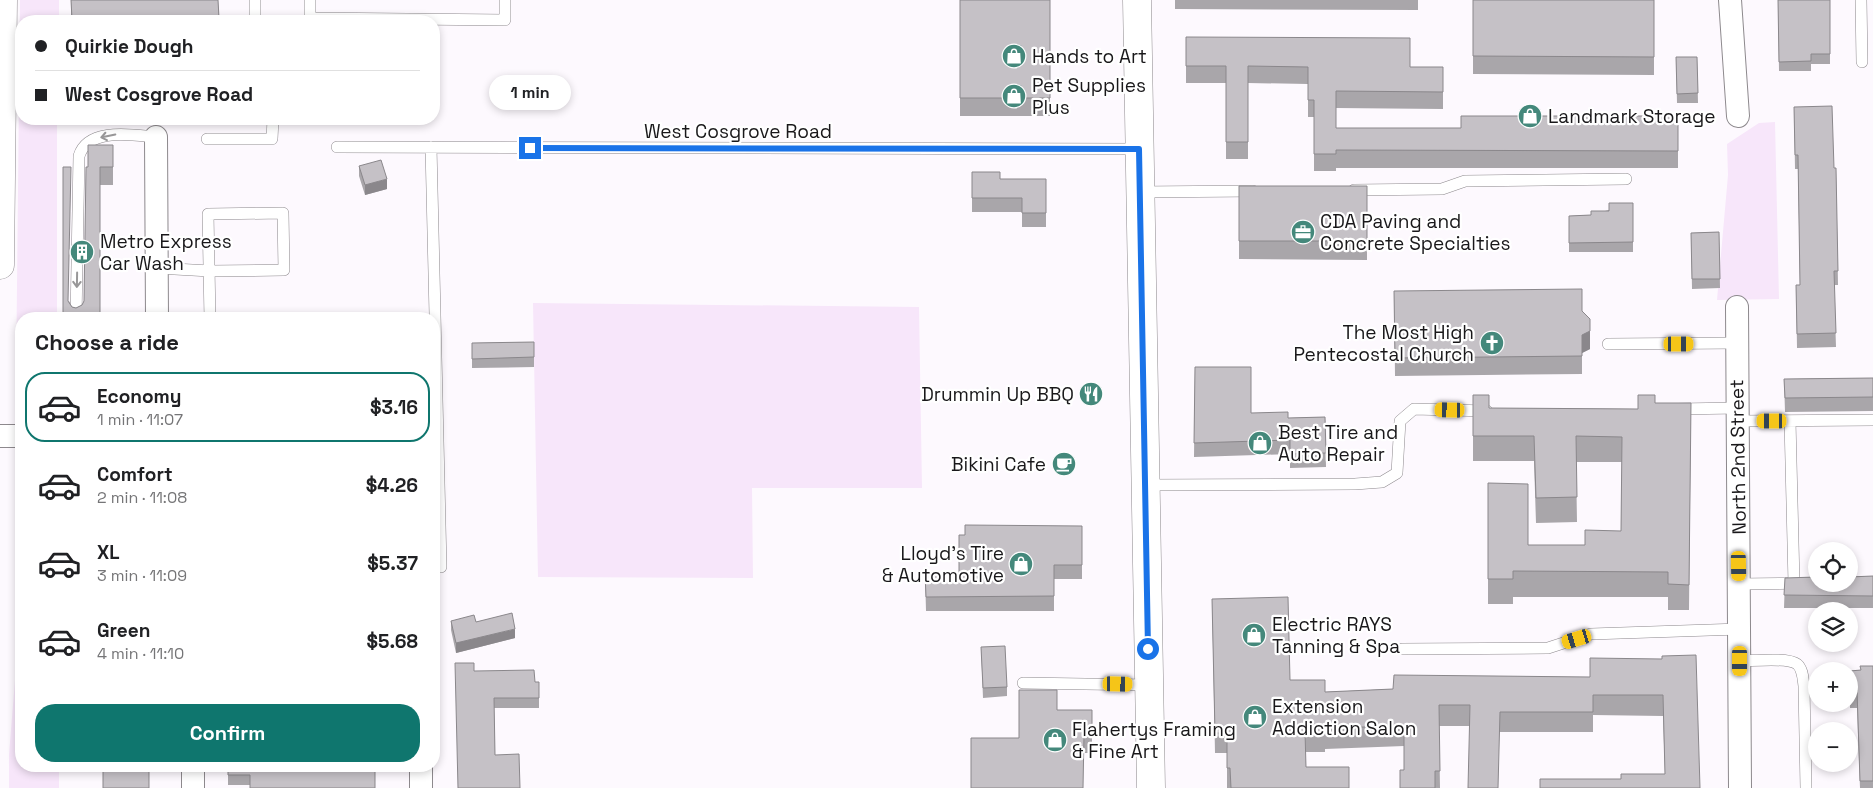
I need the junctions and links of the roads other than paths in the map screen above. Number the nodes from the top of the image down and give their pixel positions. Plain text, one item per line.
1 (3, 0) edge
2 (255, 0) edge
3 (310, 0) edge
4 (505, 0) edge
5 (1137, 0) edge
6 (1730, 0) edge
7 (1861, 0) edge
8 (256, 15) edge
9 (308, 15) edge
10 (440, 20) edge
11 (1862, 62) dead end
12 (1738, 116) dead end
13 (272, 125) edge
14 (156, 137) joint
15 (207, 139) dead end
16 (337, 147) dead end
17 (431, 147) junction
18 (1139, 149) junction
19 (1626, 179) dead end
20 (1344, 190) edge
21 (1266, 191) edge
22 (1139, 192) junction
23 (0, 264) edge
24 (157, 268) junction
25 (210, 271) junction
26 (1737, 307) dead end
27 (76, 312) edge
28 (157, 312) edge
29 (210, 312) edge
30 (435, 312) edge
31 (1737, 343) junction
32 (1608, 344) dead end
33 (1667, 410) edge
34 (1501, 411) edge
35 (1738, 414) junction
36 (1873, 420) edge
37 (1790, 421) junction
38 (0, 436) edge
39 (15, 436) edge
40 (1145, 485) junction
41 (440, 525) edge
42 (441, 567) dead end
43 (1794, 583) junction
44 (1808, 583) edge
45 (1740, 584) junction
46 (1740, 629) junction
47 (1402, 649) dead end
48 (1740, 661) junction
49 (1023, 683) dead end
50 (1148, 685) junction
51 (193, 772) edge
52 (420, 772) edge
53 (193, 788) edge
54 (421, 788) edge
55 (1151, 788) edge
56 (1740, 788) edge
57 (1806, 788) edge

1 - 23 main road
2 - 8 lane
3 - 9 lane
4 - 10 lane
5 - 18 main road
6 - 12 street
7 - 11 lane
13 - 15 lane
14 - 24 street
14 -> 27 lane
16 - 17 lane, West Cosgrove Road
17 - 18 lane, West Cosgrove Road
17 - 30 lane
18 - 22 main road
19 - 20 lane
21 - 22 lane
22 - 40 main road
24 - 25 lane
24 - 28 street
25 - 25 lane
25 - 29 lane
26 - 31 street, North 2nd Street
31 - 32 lane
31 - 35 street, North 2nd Street
33 - 35 lane
34 - 40 lane
35 - 37 lane
35 - 45 street, North 2nd Street
36 - 37 lane
37 - 43 lane
38 - 39 street
40 - 50 main road
41 - 42 lane
43 - 44 lane
43 - 45 lane
45 - 46 street, North 2nd Street
46 - 47 lane
46 - 48 street, North 2nd Street
48 - 56 street, North 2nd Street
48 - 57 lane
49 - 50 lane
50 - 55 main road
51 - 53 street
52 - 54 street

